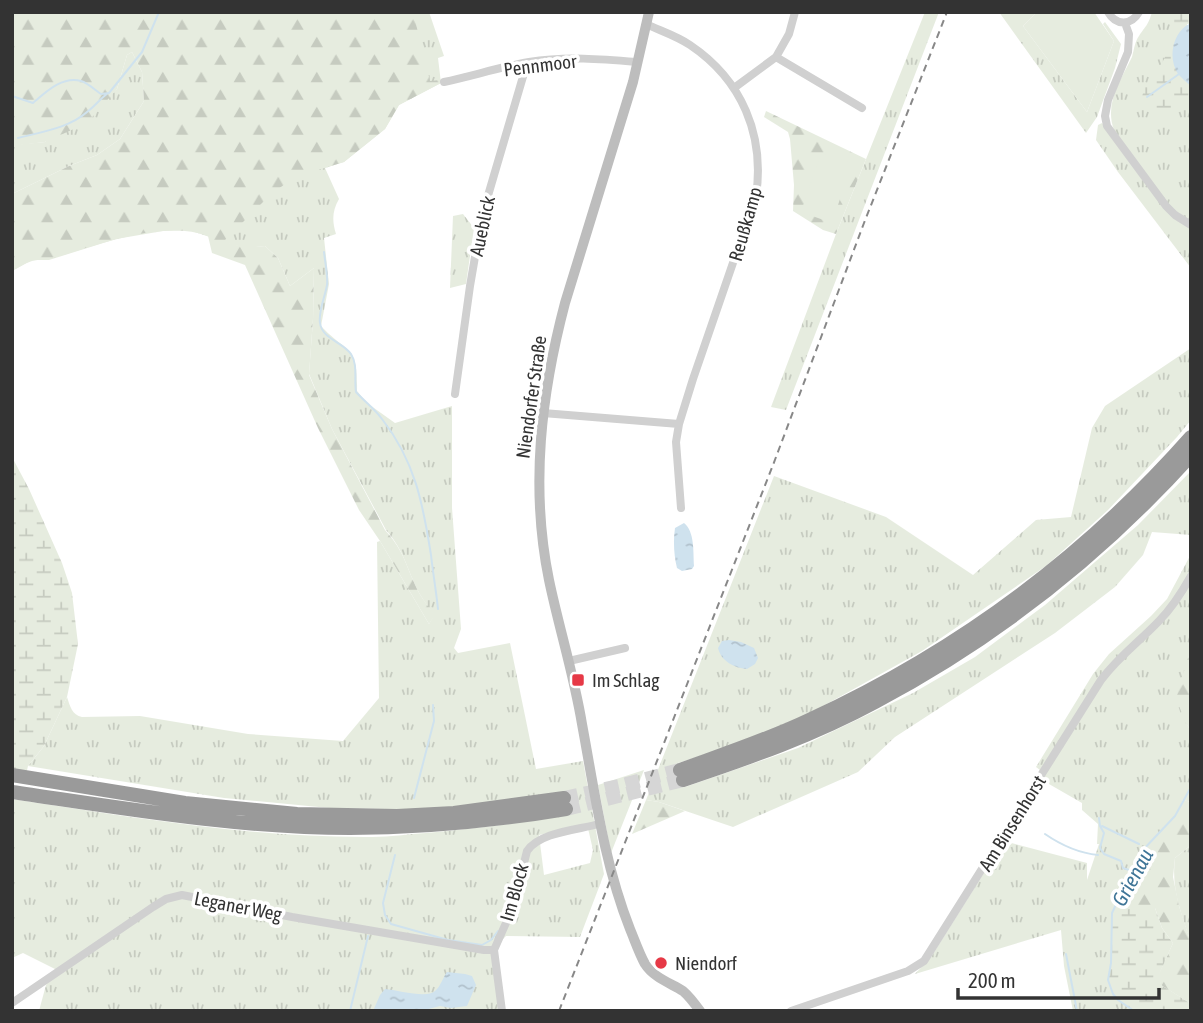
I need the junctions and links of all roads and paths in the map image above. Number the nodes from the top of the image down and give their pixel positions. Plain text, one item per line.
1 (649, 12) edge
2 (796, 12) edge
3 (1108, 12) edge
4 (1139, 12) edge
5 (1125, 23) junction
6 (646, 24) junction
7 (776, 57) junction
8 (527, 62) junction
9 (637, 62) junction
10 (444, 82) dead end
11 (734, 88) junction
12 (862, 108) dead end
13 (1191, 225) edge
14 (455, 394) dead end
15 (543, 413) junction
16 (679, 424) junction
17 (1191, 437) edge
18 (1191, 455) edge
19 (681, 508) dead end
20 (1191, 576) edge
21 (625, 648) dead end
22 (569, 661) junction
23 (12, 775) edge
24 (12, 792) edge
25 (599, 824) junction
26 (495, 950) junction
27 (12, 1003) edge
28 (502, 1011) edge
29 (701, 1011) edge
30 (791, 1011) edge

1 - 6 main road, Niendorfer Straße
2 - 7 street
3 - 5 street
4 - 5 street
5 - 13 street
6 - 9 main road, Niendorfer Straße
6 - 11 street, Reußkamp
7 - 11 street
7 - 12 street
8 - 9 street, Pennmoor
8 - 10 street, Pennmoor
8 - 14 street, Aueblick
9 - 15 main road, Niendorfer Straße
11 - 16 street, Reußkamp
15 - 16 street
15 - 22 main road, Niendorfer Straße
16 - 19 street, Reußkamp
17 - 18 highway
20 - 30 street, Am Binsenhorst
21 - 22 street
22 - 25 main road, Niendorfer Straße
23 - 24 highway
25 - 26 street, Im Block
25 - 29 main road, Niendorfer Straße
26 - 27 street, Leganer Weg
26 - 28 street, Im Block

